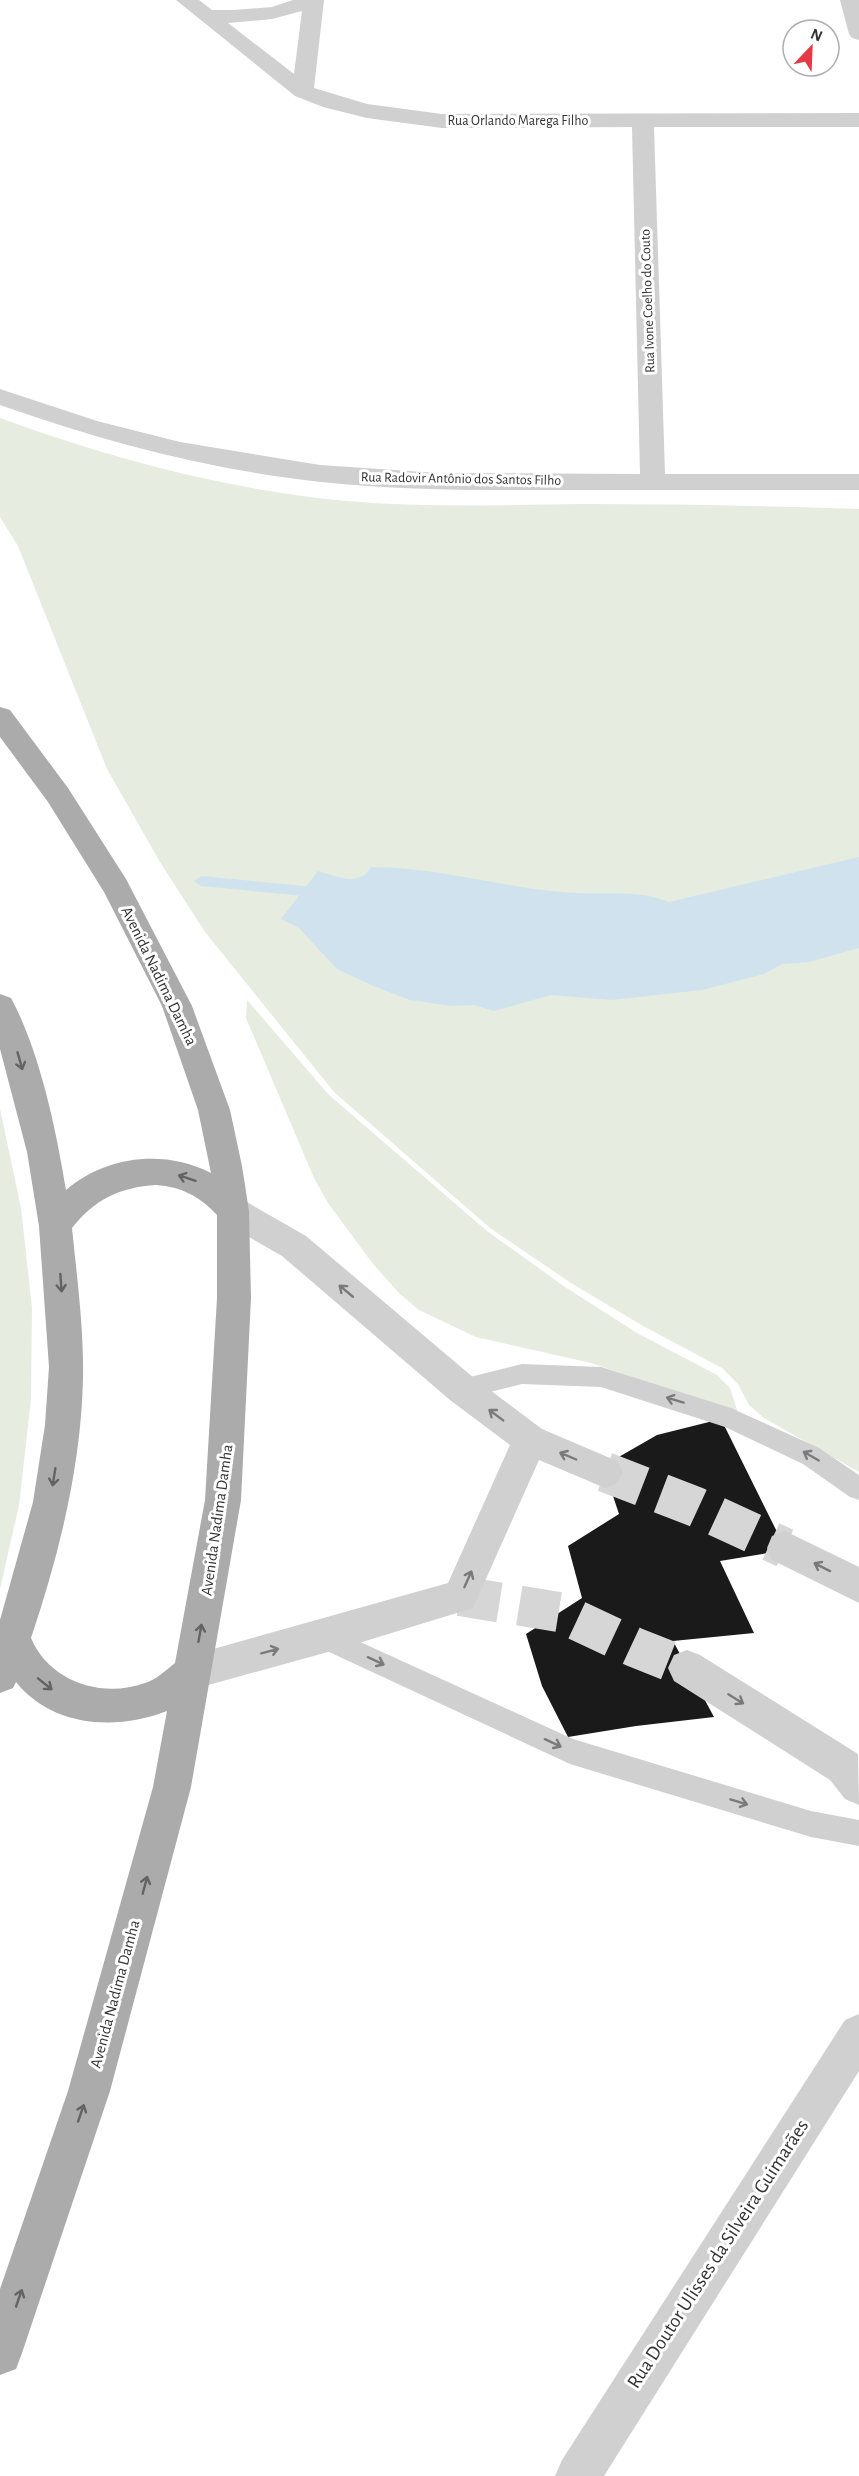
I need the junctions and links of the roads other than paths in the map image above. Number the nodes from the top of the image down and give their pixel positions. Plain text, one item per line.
1 (186, 0) edge
2 (312, 0) edge
3 (850, 0) edge
4 (206, 16) junction
5 (859, 34) edge
6 (303, 91) junction
7 (859, 120) edge
8 (643, 121) junction
9 (0, 397) edge
10 (653, 482) junction
11 (859, 482) edge
12 (0, 717) edge
13 (0, 1006) edge
14 (233, 1211) junction
15 (56, 1224) junction
16 (462, 1389) junction
17 (530, 1440) junction
18 (605, 1472) tunnel mouth
19 (859, 1489) edge
20 (785, 1548) tunnel mouth
21 (859, 1586) edge
22 (323, 1636) junction
23 (12, 1637) junction
24 (687, 1668) tunnel mouth
25 (194, 1671) junction
26 (0, 1675) edge
27 (854, 1766) edge
28 (859, 1833) edge
29 (859, 2034) edge
30 (0, 2353) edge
31 (578, 2476) edge

1 - 4 street, Rua Orlando Marega Filho
2 - 4 street
2 - 6 street
3 - 5 street
4 - 6 street, Rua Orlando Marega Filho
6 - 8 street, Rua Orlando Marega Filho
7 - 8 street, Rua Orlando Marega Filho
8 - 10 street, Rua Ivone Coelho do Couto
9 - 10 street, Rua Radovir Antônio dos Santos Filho
10 - 11 street, Rua Radovir Antônio dos Santos Filho
12 - 14 main road, Avenida Nadima Damha
13 -> 15 main road
14 -> 15 main road
16 -> 14 street
25 -> 14 main road, Avenida Nadima Damha
15 -> 23 main road
17 -> 16 street
19 -> 16 lane
18 -> 17 street
22 -> 17 street
21 -> 20 street
25 -> 22 street
22 -> 28 lane
23 -> 25 main road
23 - 26 main road
24 -> 27 street
30 -> 25 main road, Avenida Nadima Damha
29 - 31 street, Rua Doutor Ulisses da Silveira Guimarães

